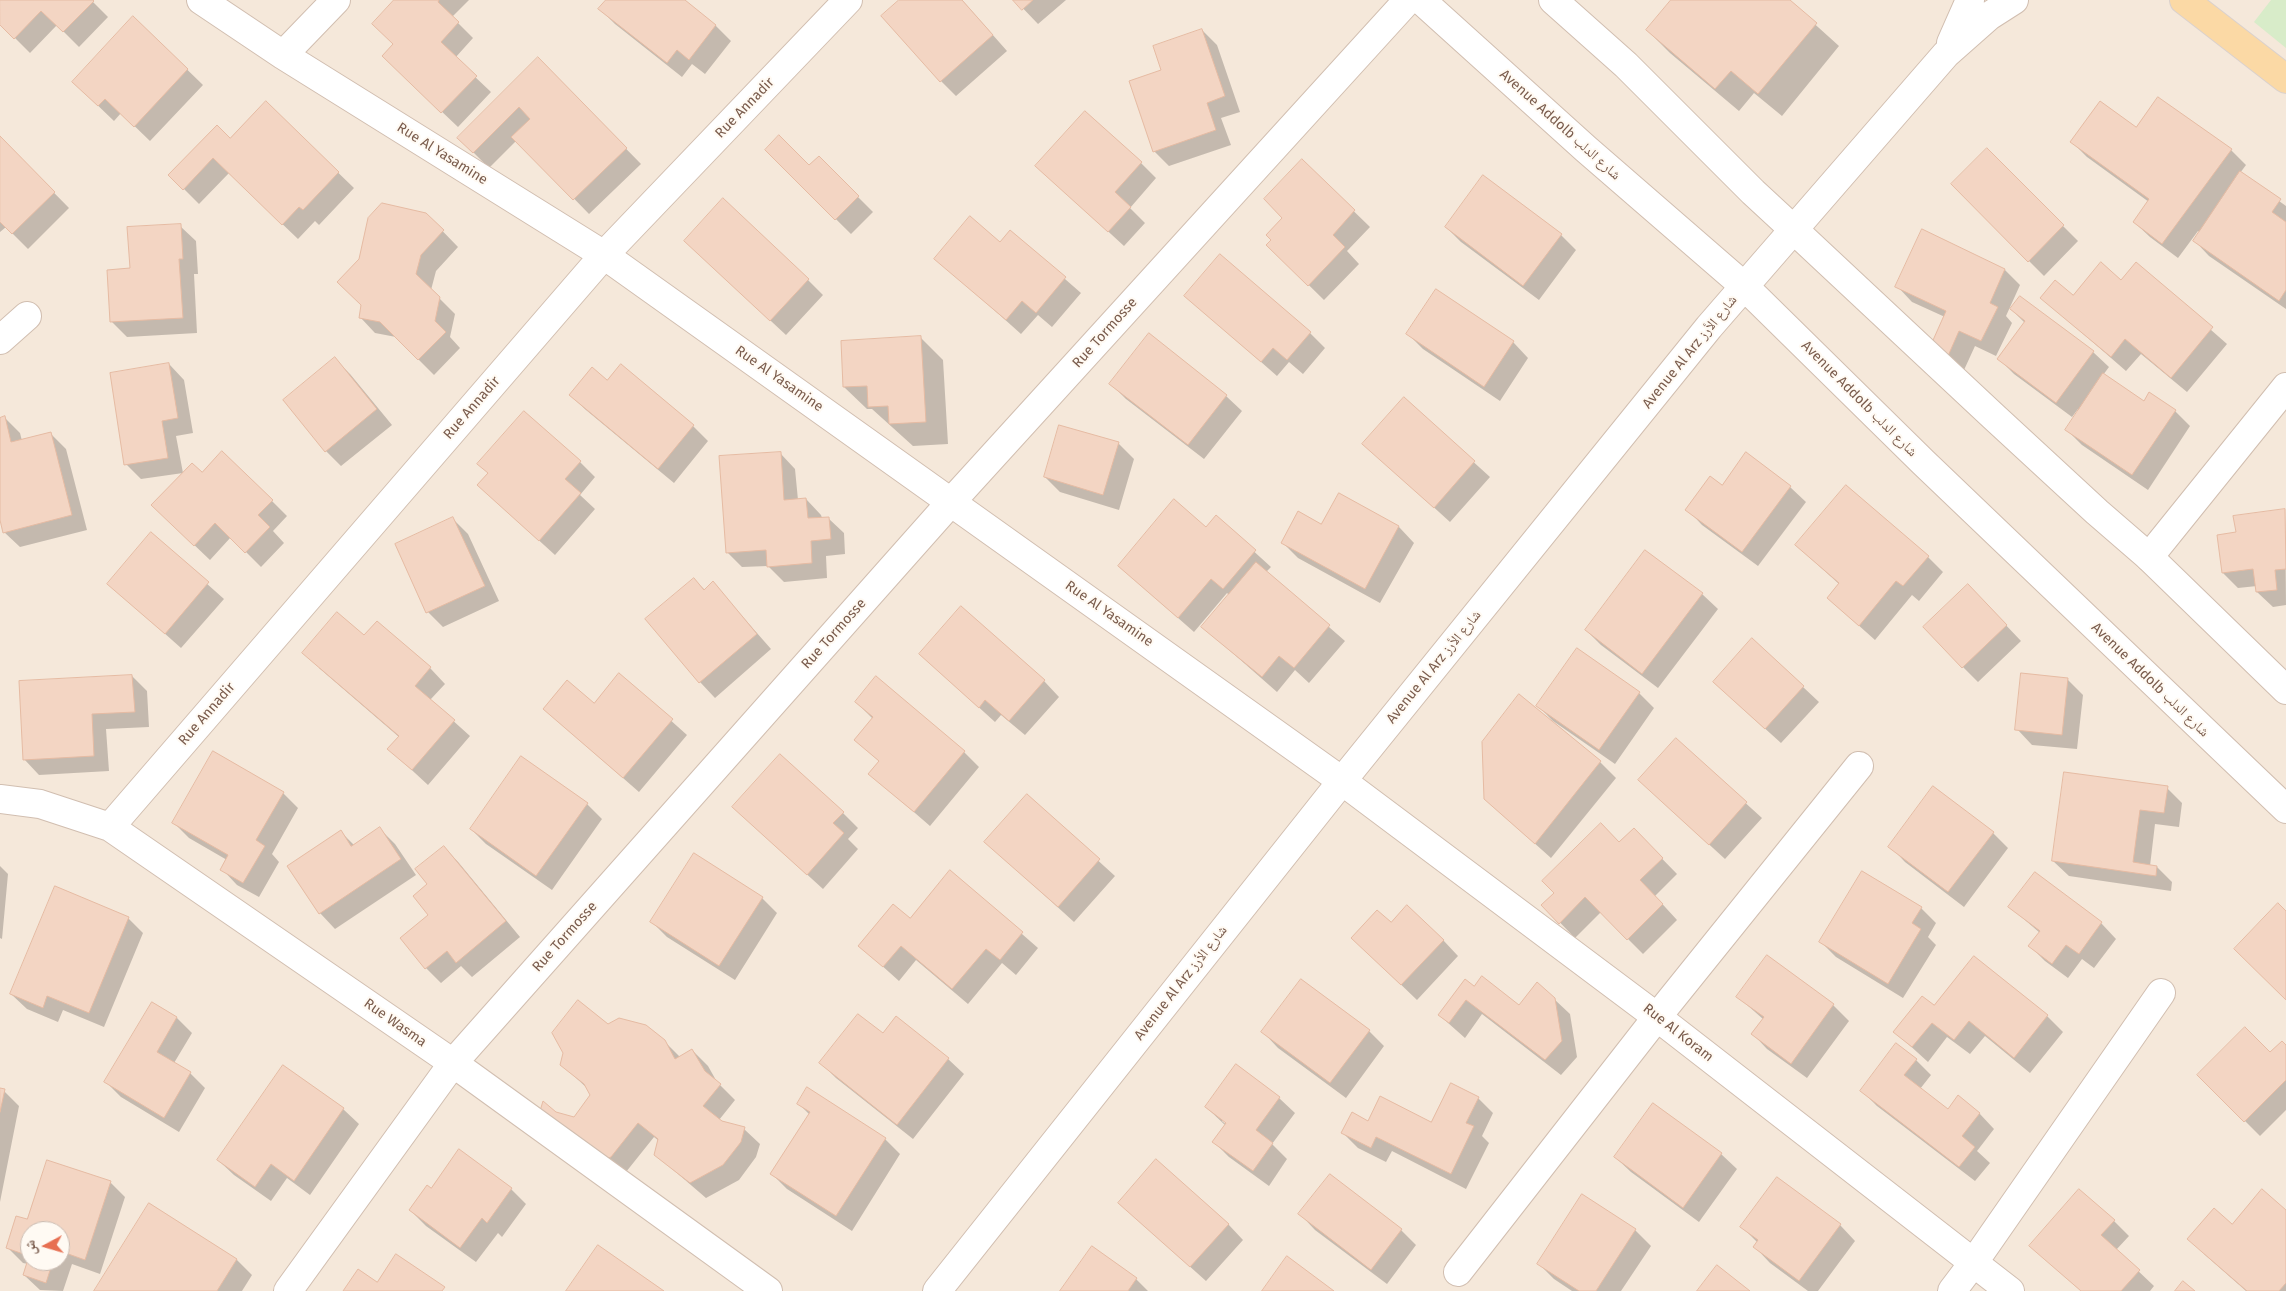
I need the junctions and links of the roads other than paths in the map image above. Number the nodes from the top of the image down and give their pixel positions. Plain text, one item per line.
1 (201, 0) edge
2 (336, 0) edge
3 (848, 0) edge
4 (1408, 0) edge
5 (1421, 0) edge
6 (1553, 0) edge
7 (1970, 0) edge
8 (2014, 0) edge
9 (2184, 0) edge
10 (1946, 54) junction
11 (283, 55) junction
12 (2286, 79) edge
13 (1793, 229) junction
14 (604, 255) junction
15 (1744, 286) junction
16 (27, 316) dead end
17 (0, 340) edge
18 (2286, 387) edge
19 (951, 502) junction
20 (2149, 557) junction
21 (2286, 690) edge
22 (1859, 766) dead end
23 (1342, 780) junction
24 (0, 799) edge
25 (2286, 809) edge
26 (110, 827) junction
27 (2161, 993) dead end
28 (1658, 1017) junction
29 (453, 1063) junction
30 (1974, 1262) junction
31 (1458, 1272) dead end
32 (943, 1287) edge
33 (288, 1291) edge
34 (768, 1291) edge
35 (1952, 1291) edge
36 (2010, 1291) edge

1 - 11 street, Rue Al Yasamine
2 - 11 street
3 - 14 street, Rue Annadir
4 - 19 street, Rue Tormosse
5 - 15 street, Avenue Addolb شارع الدلب
6 - 13 street
7 - 10 street, Avenue Al Arz شارع الأرز
8 - 10 street, Avenue Al Arz شارع الأرز
9 - 12 main road
10 - 13 street, Avenue Al Arz شارع الأرز
11 - 14 street, Rue Al Yasamine
13 - 15 street, Avenue Al Arz شارع الأرز
13 - 20 street
14 - 19 street, Rue Al Yasamine
14 - 26 street, Rue Annadir
15 - 23 street, Avenue Al Arz شارع الأرز
15 - 25 street, Avenue Addolb شارع الدلب
16 - 17 street
18 - 20 street
19 - 23 street, Rue Al Yasamine
19 - 29 street, Rue Tormosse
20 - 21 street
22 - 28 street
23 - 28 street, Rue Al Koram
23 - 32 street, Avenue Al Arz شارع الأرز
24 - 26 street, Rue Wasma
26 - 29 street, Rue Wasma
27 - 30 street
28 - 30 street, Rue Al Koram
28 - 31 street
29 - 33 street, Rue Tormosse
29 - 34 street, Rue Wasma
30 - 35 street
30 - 36 street, Rue Al Koram

